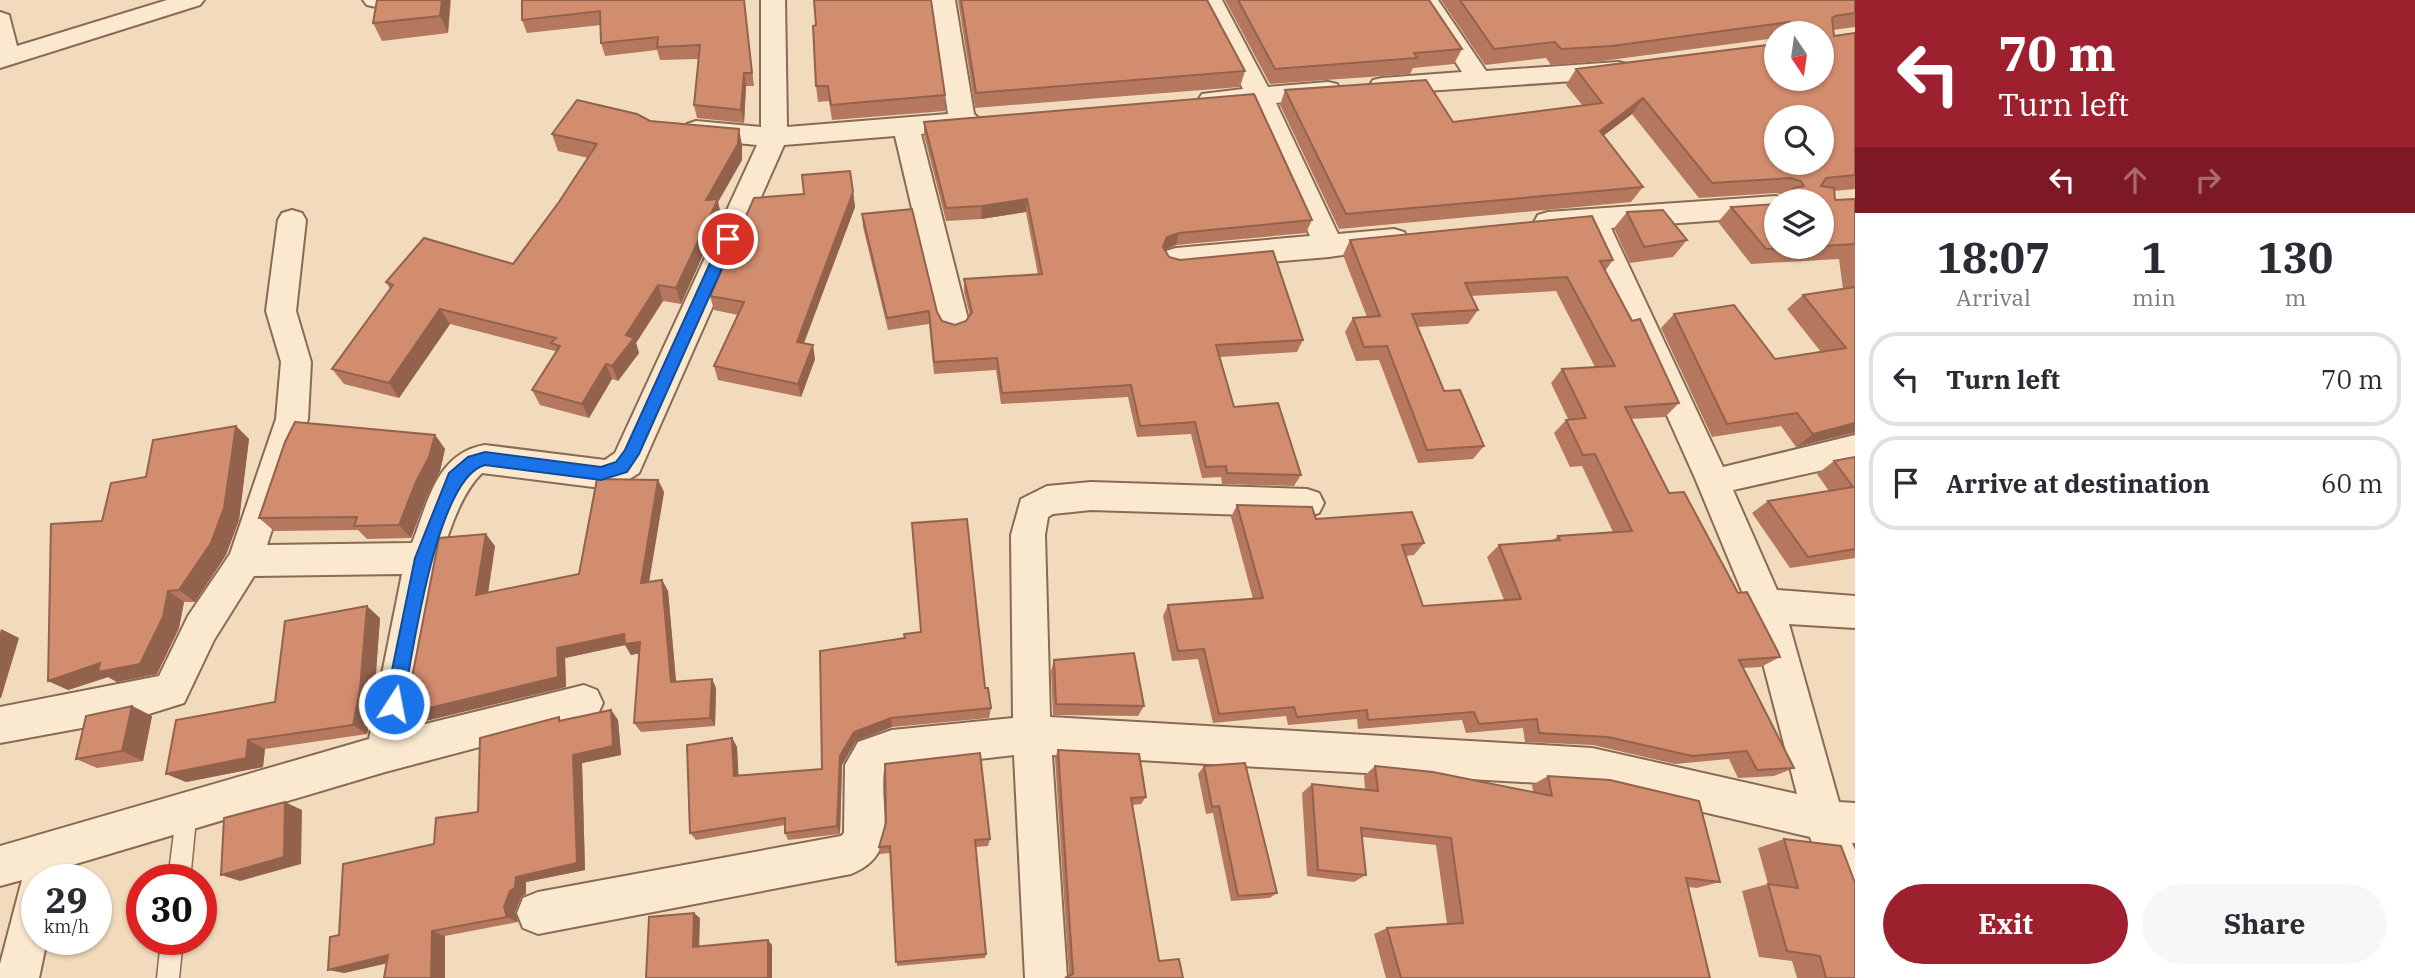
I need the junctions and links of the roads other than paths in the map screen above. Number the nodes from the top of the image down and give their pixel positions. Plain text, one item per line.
1 (192, 0) edge
2 (773, 0) edge
3 (943, 0) edge
4 (1210, 0) edge
5 (1426, 0) edge
6 (0, 20) edge
7 (3, 60) edge
8 (1642, 67) edge
9 (1479, 79) junction
10 (1260, 96) junction
11 (1192, 101) edge
12 (989, 119) edge
13 (962, 121) junction
14 (906, 126) junction
15 (668, 128) edge
16 (774, 137) junction
17 (1764, 207) edge
18 (1592, 217) junction
19 (292, 220) dead end
20 (1523, 225) edge
21 (1426, 235) edge
22 (1329, 246) junction
23 (1176, 259) edge
24 (954, 323) edge
25 (1855, 449) edge
26 (1735, 476) dead end
27 (1307, 503) dead end
28 (423, 558) junction
29 (245, 562) junction
30 (1766, 606) junction
31 (1855, 612) edge
32 (584, 703) dead end
33 (0, 724) edge
34 (1032, 735) junction
35 (385, 753) junction
36 (187, 809) junction
37 (1839, 822) edge
38 (47, 864) edge
39 (181, 864) edge
40 (0, 866) edge
41 (21, 866) edge
42 (1855, 904) edge
43 (538, 913) dead end
44 (23, 955) edge
45 (170, 955) edge
46 (18, 978) edge
47 (168, 978) edge
48 (1046, 978) edge

1 - 7 street
2 - 16 street
3 - 13 street
4 - 10 street
5 - 9 street
6 - 7 street
8 - 9 street
9 - 10 street
10 - 11 street
10 - 22 street
12 - 13 street
13 - 14 street
14 - 16 street
14 - 24 street
15 - 16 street
16 - 28 street
17 - 18 street
18 - 20 street
18 - 30 street
19 - 29 street
21 - 22 street
22 - 23 street
25 - 26 street
27 - 34 street
28 - 29 street
28 - 35 street
29 - 33 street
30 - 31 street
30 - 37 street
32 - 35 street
34 - 37 street
34 - 43 street
34 - 48 street
35 - 36 street
36 - 38 street
36 - 39 lane
37 - 42 street
40 - 41 street
44 - 46 street
45 - 47 lane

